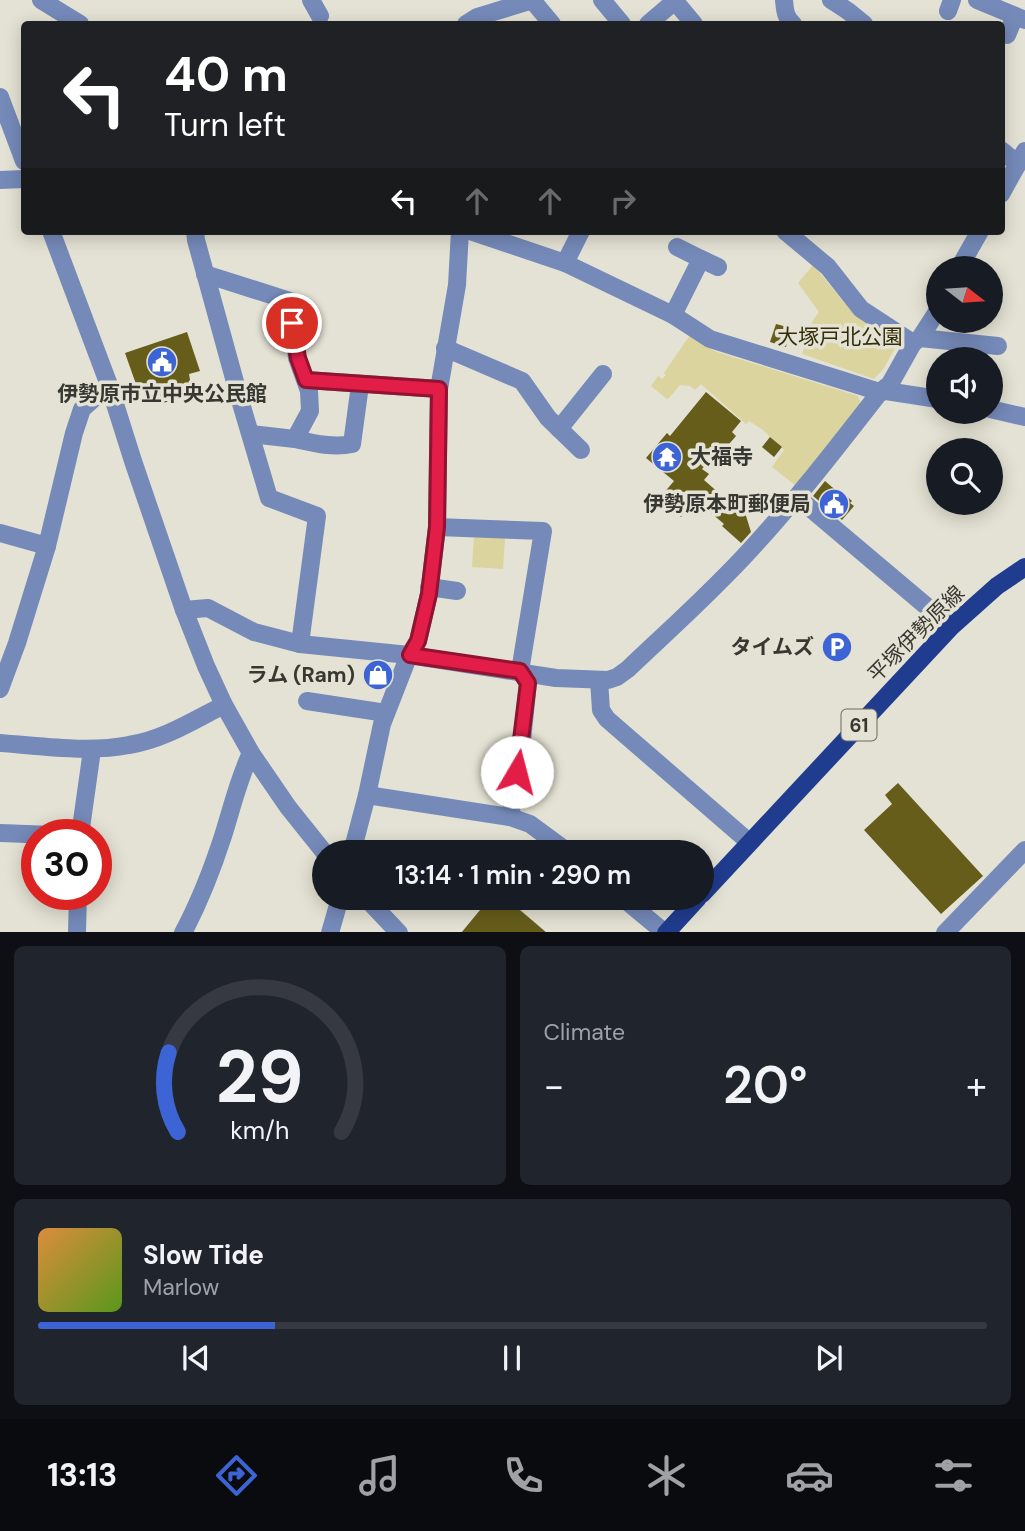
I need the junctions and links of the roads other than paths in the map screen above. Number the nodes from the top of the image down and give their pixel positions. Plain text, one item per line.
1 (41, 0) edge
2 (311, 0) edge
3 (533, 0) edge
4 (601, 0) edge
5 (785, 0) edge
6 (831, 0) edge
7 (977, 0) edge
8 (675, 1) edge
9 (320, 16) dead end
10 (1020, 18) edge
11 (74, 21) edge
12 (471, 21) edge
13 (550, 21) edge
14 (619, 21) edge
15 (652, 21) edge
16 (692, 21) edge
17 (789, 21) edge
18 (860, 21) edge
19 (1007, 35) dead end
20 (0, 97) edge
21 (1005, 152) edge
22 (21, 153) edge
23 (1022, 158) edge
24 (21, 179) edge
25 (0, 180) edge
26 (1005, 187) edge
27 (53, 235) edge
28 (196, 235) edge
29 (460, 235) edge
30 (482, 235) edge
31 (579, 235) edge
32 (790, 235) edge
33 (978, 235) edge
34 (677, 247) dead end
35 (966, 256) edge
36 (701, 259) junction
37 (565, 262) junction
38 (718, 267) dead end
39 (205, 274) junction
40 (673, 315) junction
41 (926, 328) edge
42 (917, 341) junction
43 (998, 346) dead end
44 (445, 348) junction
45 (603, 374) dead end
46 (306, 380) junction
47 (109, 385) junction
48 (360, 385) junction
49 (439, 389) junction
50 (880, 392) junction
51 (926, 397) edge
52 (1003, 412) edge
53 (1025, 417) edge
54 (559, 429) junction
55 (251, 435) junction
56 (295, 439) junction
57 (581, 450) dead end
58 (797, 497) junction
59 (437, 527) junction
60 (0, 533) edge
61 (47, 546) junction
62 (1025, 567) edge
63 (429, 587) junction
64 (457, 591) dead end
65 (184, 610) junction
66 (951, 627) junction
67 (300, 644) junction
68 (410, 655) junction
69 (520, 671) junction
70 (599, 680) junction
71 (0, 689) edge
72 (307, 701) dead end
73 (223, 705) junction
74 (386, 713) junction
75 (0, 743) edge
76 (92, 750) junction
77 (251, 753) junction
78 (367, 795) junction
79 (510, 817) junction
80 (82, 819) edge
81 (0, 832) edge
82 (21, 833) edge
83 (314, 840) edge
84 (355, 840) edge
85 (552, 840) edge
86 (749, 842) junction
87 (1025, 850) edge
88 (714, 881) edge
89 (78, 910) edge
90 (337, 910) edge
91 (377, 910) edge
92 (638, 910) edge
93 (687, 910) edge
94 (77, 932) edge
95 (184, 932) edge
96 (330, 932) edge
97 (398, 932) edge
98 (665, 932) edge
99 (667, 932) edge
100 (946, 932) edge

1 - 11 street
2 - 9 street
3 - 12 street
3 - 13 street
4 - 14 street
5 - 17 street
6 - 18 street
7 - 10 street
8 - 15 street
8 - 16 street
10 - 19 street
20 - 22 street
21 - 23 street
23 - 26 street
24 - 25 street
27 - 47 street
28 - 39 street
29 - 44 street
30 - 37 street
31 - 37 street
32 - 42 street
33 - 35 street
34 - 36 street
36 - 38 street
36 - 40 street
37 - 40 street
39 - 46 street
39 - 55 street
40 - 50 street
41 - 42 street
42 - 43 street
42 - 50 street
44 - 49 street
44 - 54 street
45 - 54 street
46 - 48 street
46 - 56 street
47 - 61 street
47 - 65 street
48 - 49 street
48 - 56 street
49 - 59 street
50 - 51 street
50 - 58 street
52 - 53 street
54 - 57 street
55 - 56 street
55 - 67 street
58 - 66 street
58 - 70 street
59 - 63 street
59 - 69 street
60 - 61 street
61 - 71 street
62 - 66 main road, 平塚伊勢原線 / 61
63 - 64 street
63 - 68 street
65 - 67 street
65 - 73 street
66 - 86 main road, 平塚伊勢原線 / 61
67 - 68 street
68 - 69 street
68 - 74 street
69 - 70 street
69 - 79 street
70 - 86 street
72 - 74 street
73 - 76 street
73 - 77 street
74 - 78 street
75 - 76 street
76 - 80 street
77 - 83 street
77 - 95 street
78 - 79 street
78 - 84 street
79 - 85 street
81 - 82 street
86 - 88 main road, 平塚伊勢原線 / 61
87 - 100 street
89 - 94 street
90 - 96 street
91 - 97 street
92 - 98 street
93 - 99 main road

